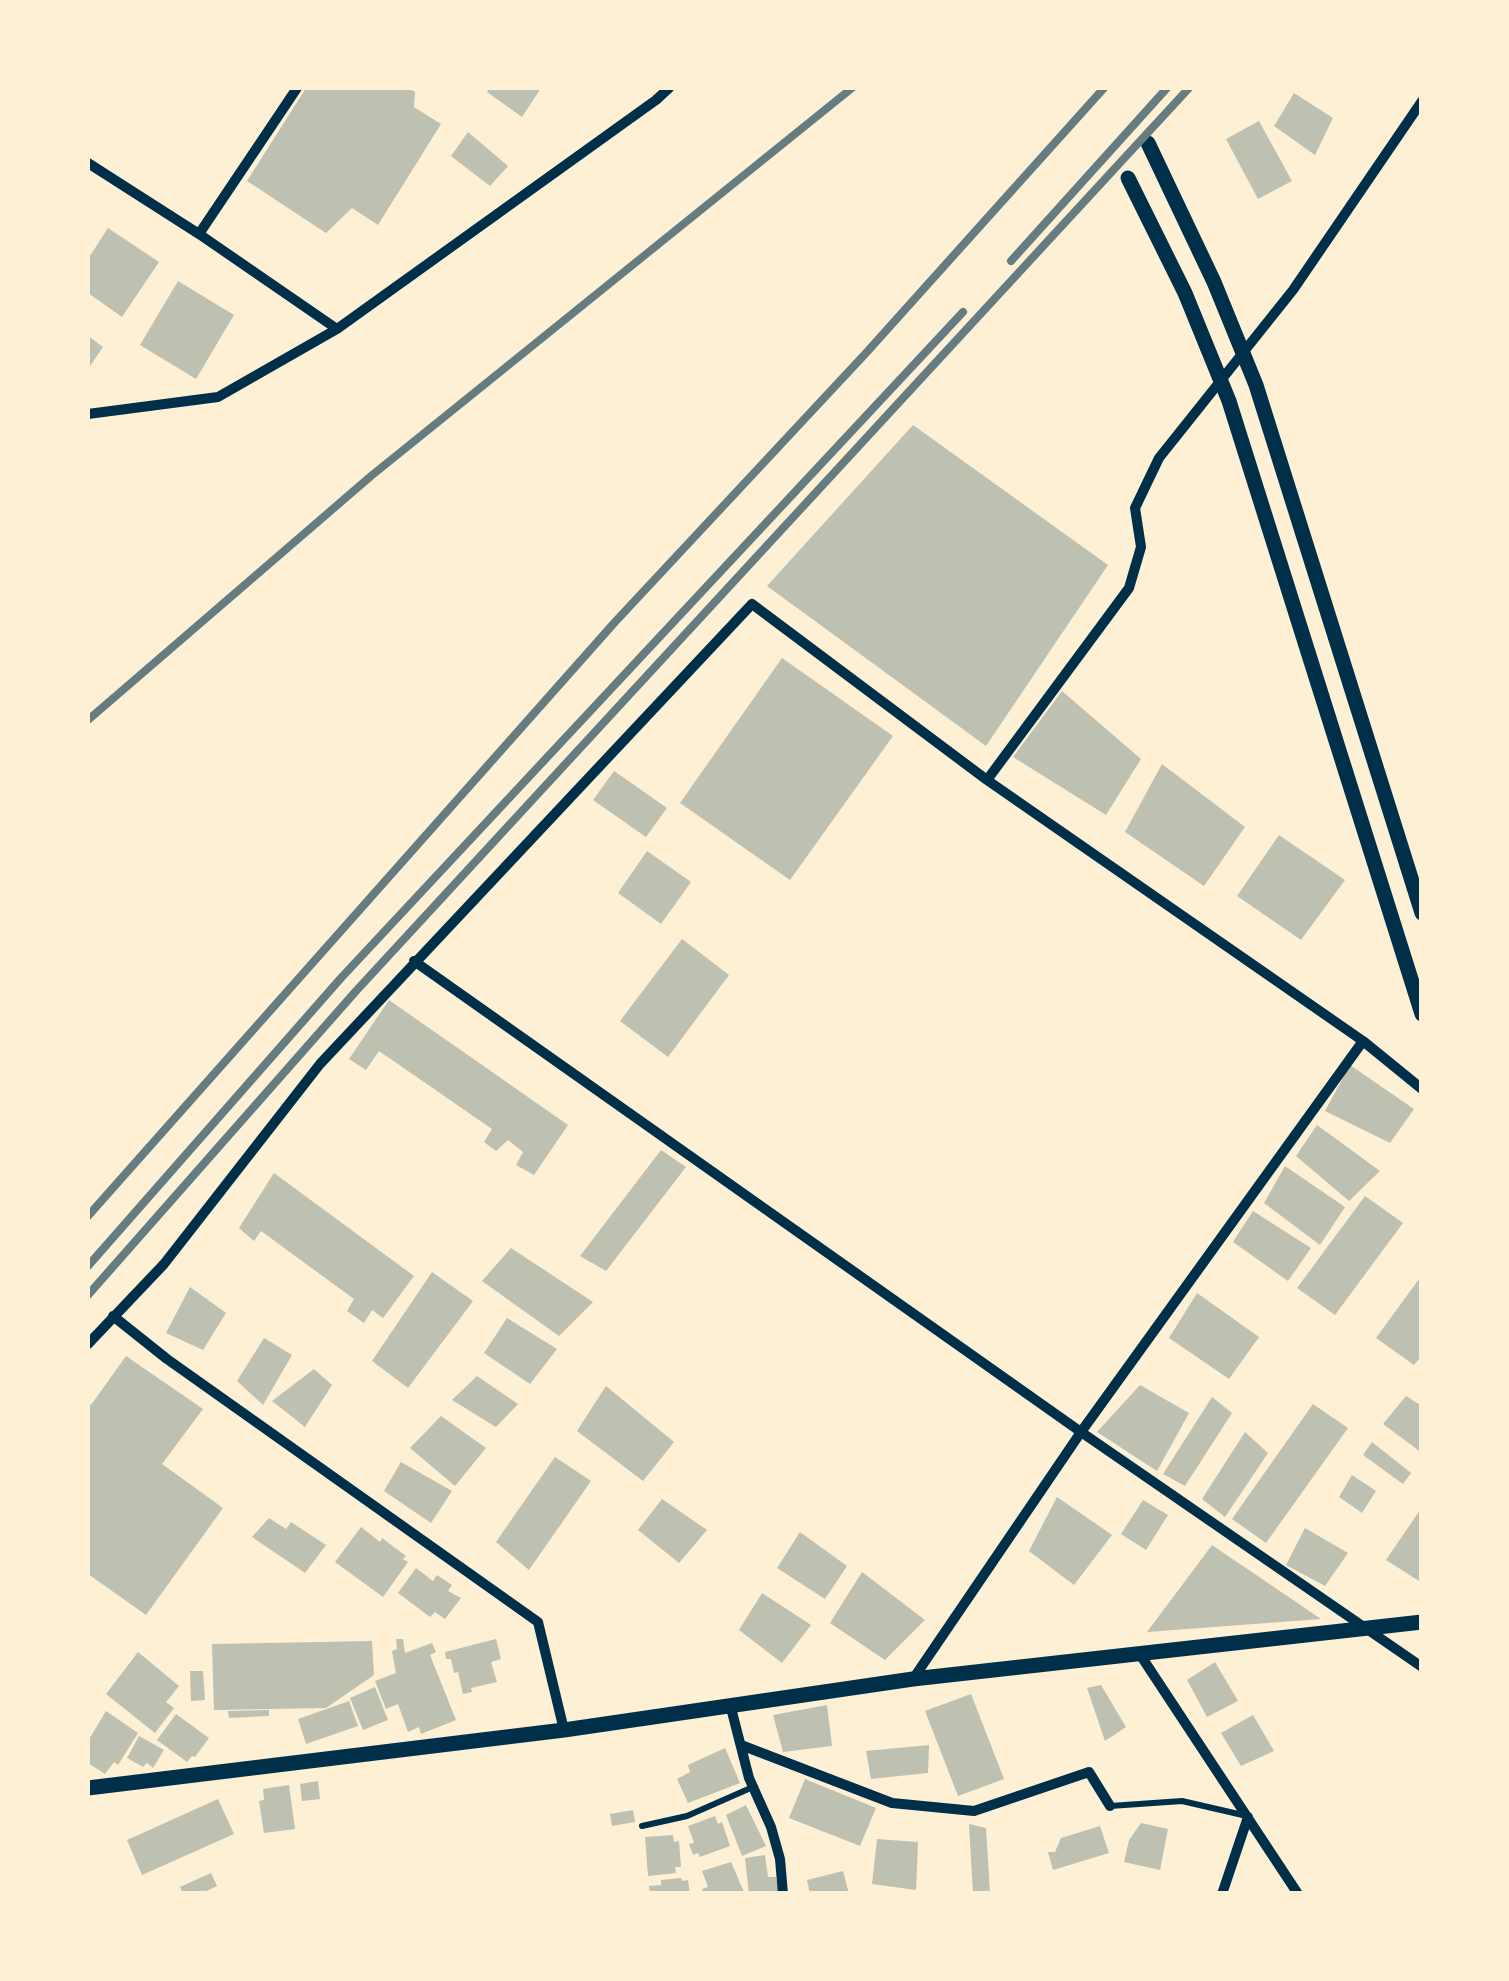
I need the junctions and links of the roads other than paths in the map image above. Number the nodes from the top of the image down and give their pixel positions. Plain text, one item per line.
1 (297, 88) edge
2 (669, 88) edge
3 (1422, 101) edge
4 (1148, 142) dead end
5 (88, 163) edge
6 (1128, 178) dead end
7 (199, 234) junction
8 (337, 329) junction
9 (88, 414) edge
10 (987, 780) junction
11 (1422, 913) edge
12 (414, 961) junction
13 (1422, 1014) edge
14 (1363, 1041) junction
15 (1422, 1089) edge
16 (113, 1316) junction
17 (88, 1344) edge
18 (1081, 1432) junction
19 (1422, 1622) edge
20 (1369, 1628) junction
21 (1140, 1654) junction
22 (1422, 1667) edge
23 (913, 1679) junction
24 (730, 1704) junction
25 (564, 1730) junction
26 (741, 1744) junction
27 (753, 1786) junction
28 (88, 1788) edge
29 (1110, 1806) joint
30 (1248, 1817) junction
31 (642, 1826) dead end
32 (783, 1894) edge
33 (1222, 1894) edge
34 (1298, 1894) edge

1 - 7 street
2 - 8 street
3 - 10 street
4 - 11 street
5 - 7 street
6 - 13 street
7 - 8 street
8 - 9 street
10 - 12 street
10 - 14 street
12 - 16 street
12 - 18 street
14 - 15 street
14 - 18 street
16 - 17 street
16 - 25 street
18 - 20 street
18 - 23 street
19 - 20 street
20 - 21 street
20 - 22 street
21 - 23 street
21 - 30 street
23 - 24 street
24 - 25 street
24 - 26 street
25 - 28 street
26 - 27 street
26 - 29 street
27 - 31 lane
27 - 32 street
29 - 30 lane
30 - 33 street
30 - 34 street

